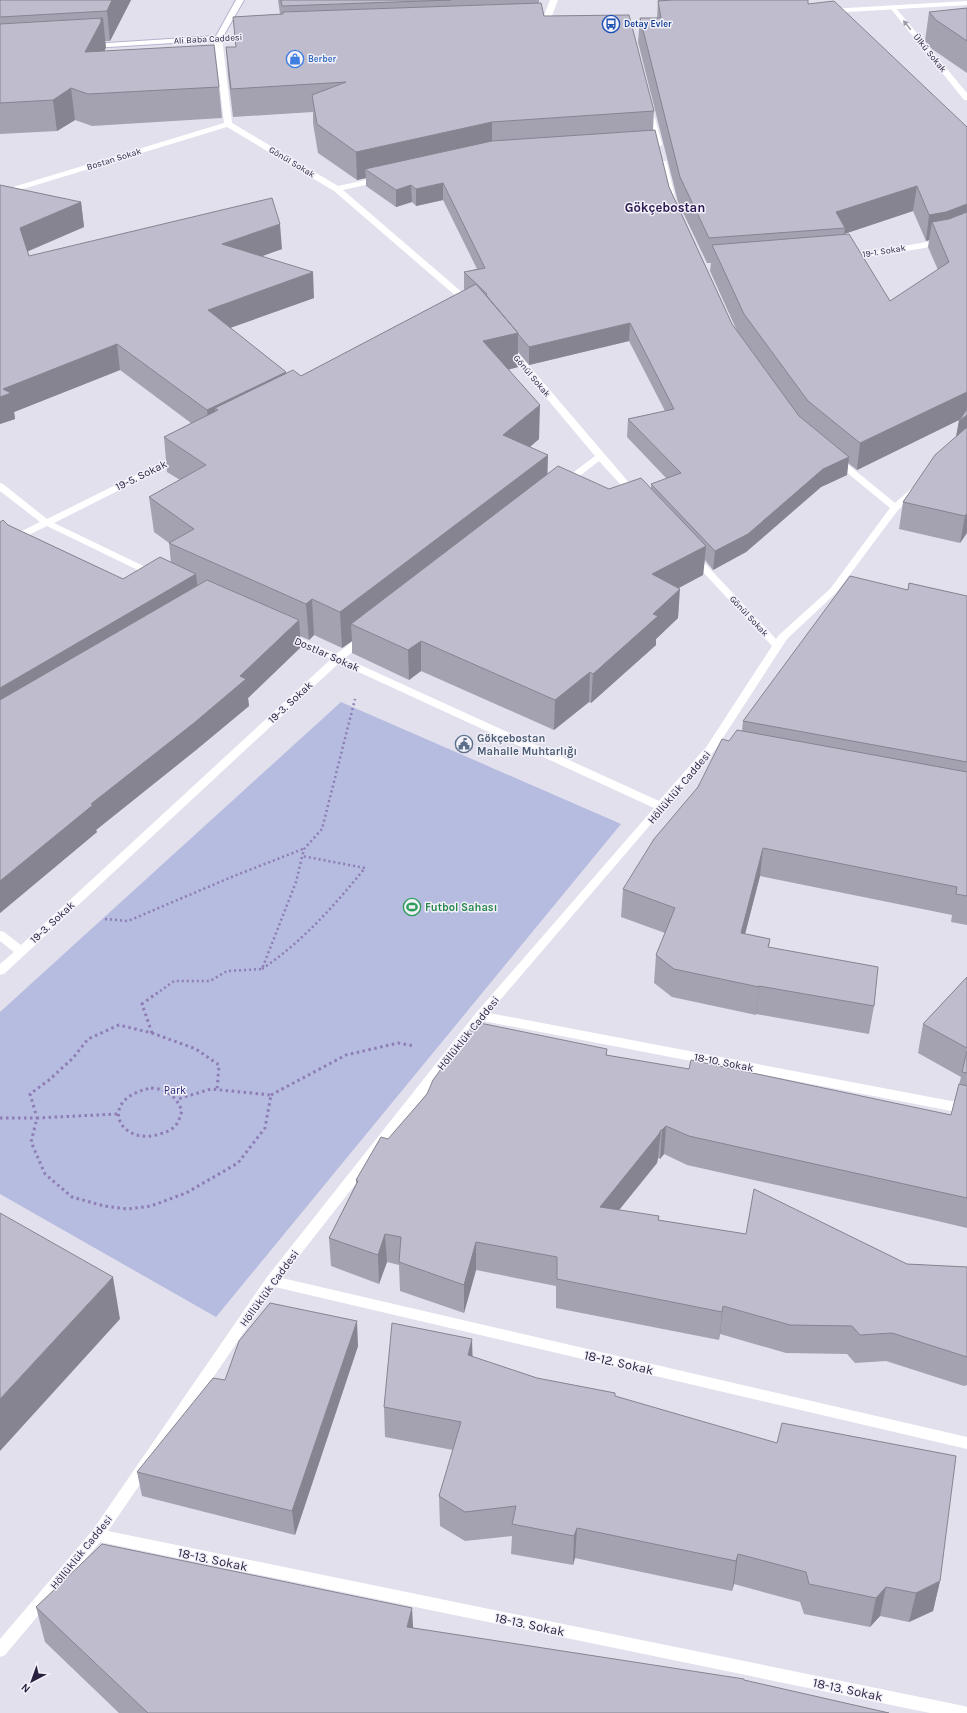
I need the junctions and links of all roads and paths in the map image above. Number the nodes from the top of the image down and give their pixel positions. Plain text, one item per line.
1 (240, 0) edge
2 (554, 0) edge
3 (967, 3) edge
4 (893, 8) junction
5 (818, 12) edge
6 (659, 21) edge
7 (611, 24) edge
8 (536, 27) edge
9 (258, 36) edge
10 (218, 38) junction
11 (86, 46) edge
12 (967, 98) edge
13 (648, 106) edge
14 (228, 124) junction
15 (391, 177) edge
16 (337, 189) junction
17 (0, 194) edge
18 (676, 209) edge
19 (967, 232) edge
20 (842, 257) edge
21 (477, 311) edge
22 (503, 341) edge
23 (187, 453) edge
24 (830, 455) edge
25 (600, 456) junction
26 (928, 478) edge
27 (0, 486) edge
28 (556, 490) edge
29 (643, 502) edge
30 (895, 508) junction
31 (45, 522) junction
32 (0, 546) edge
33 (686, 548) edge
34 (166, 580) edge
35 (281, 633) edge
36 (369, 634) edge
37 (777, 646) junction
38 (338, 658) junction
39 (362, 670) junction
40 (662, 807) junction
41 (304, 849) junction
42 (302, 856) junction
43 (60, 915) junction
44 (0, 936) edge
45 (21, 951) junction
46 (262, 969) junction
47 (0, 971) edge
48 (480, 1016) junction
49 (152, 1033) junction
50 (452, 1052) junction
51 (217, 1090) junction
52 (271, 1095) junction
53 (178, 1099) junction
54 (967, 1109) edge
55 (117, 1114) junction
56 (0, 1118) edge
57 (37, 1118) junction
58 (272, 1281) junction
59 (967, 1442) edge
60 (97, 1535) junction
61 (0, 1650) edge
62 (964, 1713) edge

1 - 10 street
2 - 8 street
3 - 4 street
4 - 5 street
12 -> 4 street, Ülkü Sokak
6 - 7 street
9 - 10 street, Ali Baba Caddesi
10 - 11 street, Ali Baba Caddesi
10 - 14 street
13 - 18 street
14 - 16 street, Gönül Sokak
14 - 17 street, Bostan Sokak
15 - 16 street
16 - 21 street, Gönül Sokak
19 - 20 street, 19-1. Sokak
22 - 25 street, Gönül Sokak
23 - 31 street, 19-5. Sokak
24 - 30 street
25 - 28 street
25 - 29 street, Gönül Sokak
26 - 30 street, Höllüklük Caddesi
27 - 31 street
30 - 37 street, Höllüklük Caddesi
31 - 32 street, 19-5. Sokak
31 - 34 street
33 - 37 street, Gönül Sokak
35 - 38 street, Dostlar Sokak
36 - 38 street, 19-3. Sokak
37 - 40 street, Höllüklük Caddesi
38 - 39 street, Dostlar Sokak
38 - 43 street, 19-3. Sokak
39 - 40 street, Dostlar Sokak
39 - 41 path
40 - 48 street, Höllüklük Caddesi
41 - 42 path
41 - 43 path
42 - 46 path
42 - 46 path
43 - 45 street, 19-3. Sokak
44 - 45 street
45 - 47 street, 19-3. Sokak
46 - 49 path
48 - 50 street, Höllüklük Caddesi
48 - 54 street, 18-10. Sokak
49 - 51 path
49 - 57 path
50 - 52 path
50 - 58 street, Höllüklük Caddesi
51 - 52 path
51 - 53 path
52 - 57 path
53 - 55 path
53 - 55 path
55 - 57 path
56 - 57 path
58 - 59 street, 18-12. Sokak
58 - 60 street, Höllüklük Caddesi
60 - 61 street, Höllüklük Caddesi
60 - 62 street, 18-13. Sokak

